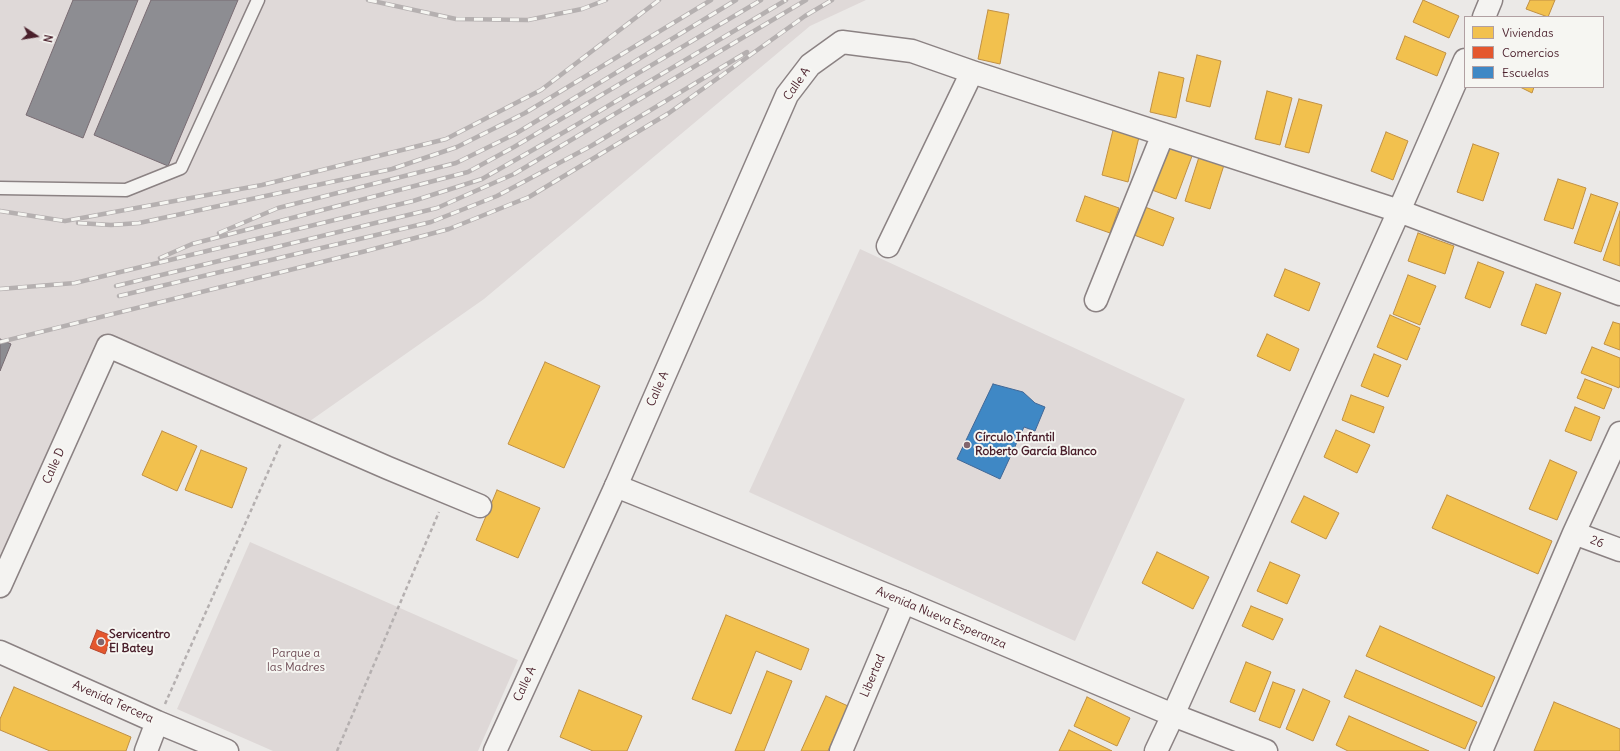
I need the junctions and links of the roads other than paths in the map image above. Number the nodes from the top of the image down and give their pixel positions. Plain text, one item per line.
1 (258, 0) edge
2 (1491, 0) edge
3 (1484, 16) edge
4 (1464, 62) edge
5 (972, 72) junction
6 (1163, 134) junction
7 (0, 188) edge
8 (1399, 210) junction
9 (888, 246) dead end
10 (1620, 294) edge
11 (1096, 300) dead end
12 (1620, 433) edge
13 (616, 486) junction
14 (480, 506) dead end
15 (1574, 533) junction
16 (1620, 550) edge
17 (0, 586) edge
18 (904, 602) junction
19 (0, 652) edge
20 (1172, 715) junction
21 (157, 722) junction
22 (146, 751) edge
23 (227, 751) edge
24 (495, 751) edge
25 (841, 751) edge
26 (1156, 751) edge
27 (1266, 751) edge
28 (1482, 751) edge

1 - 7 lane
2 - 3 street
4 - 8 street
5 - 6 street
5 - 9 street
5 - 13 street, Calle A
6 - 8 street
6 - 11 street
8 - 10 street
8 - 20 street
12 - 15 street
13 - 18 street, Avenida Nueva Esperanza
13 - 24 street, Calle A
14 - 17 street, Calle D
15 - 16 street, 26
15 - 28 street
18 - 20 street, Avenida Nueva Esperanza
18 - 25 street, Libertad
19 - 21 street, Avenida Tercera
20 - 26 street
20 - 27 street, Avenida Nueva Esperanza
21 - 22 street
21 - 23 street, Avenida Tercera

